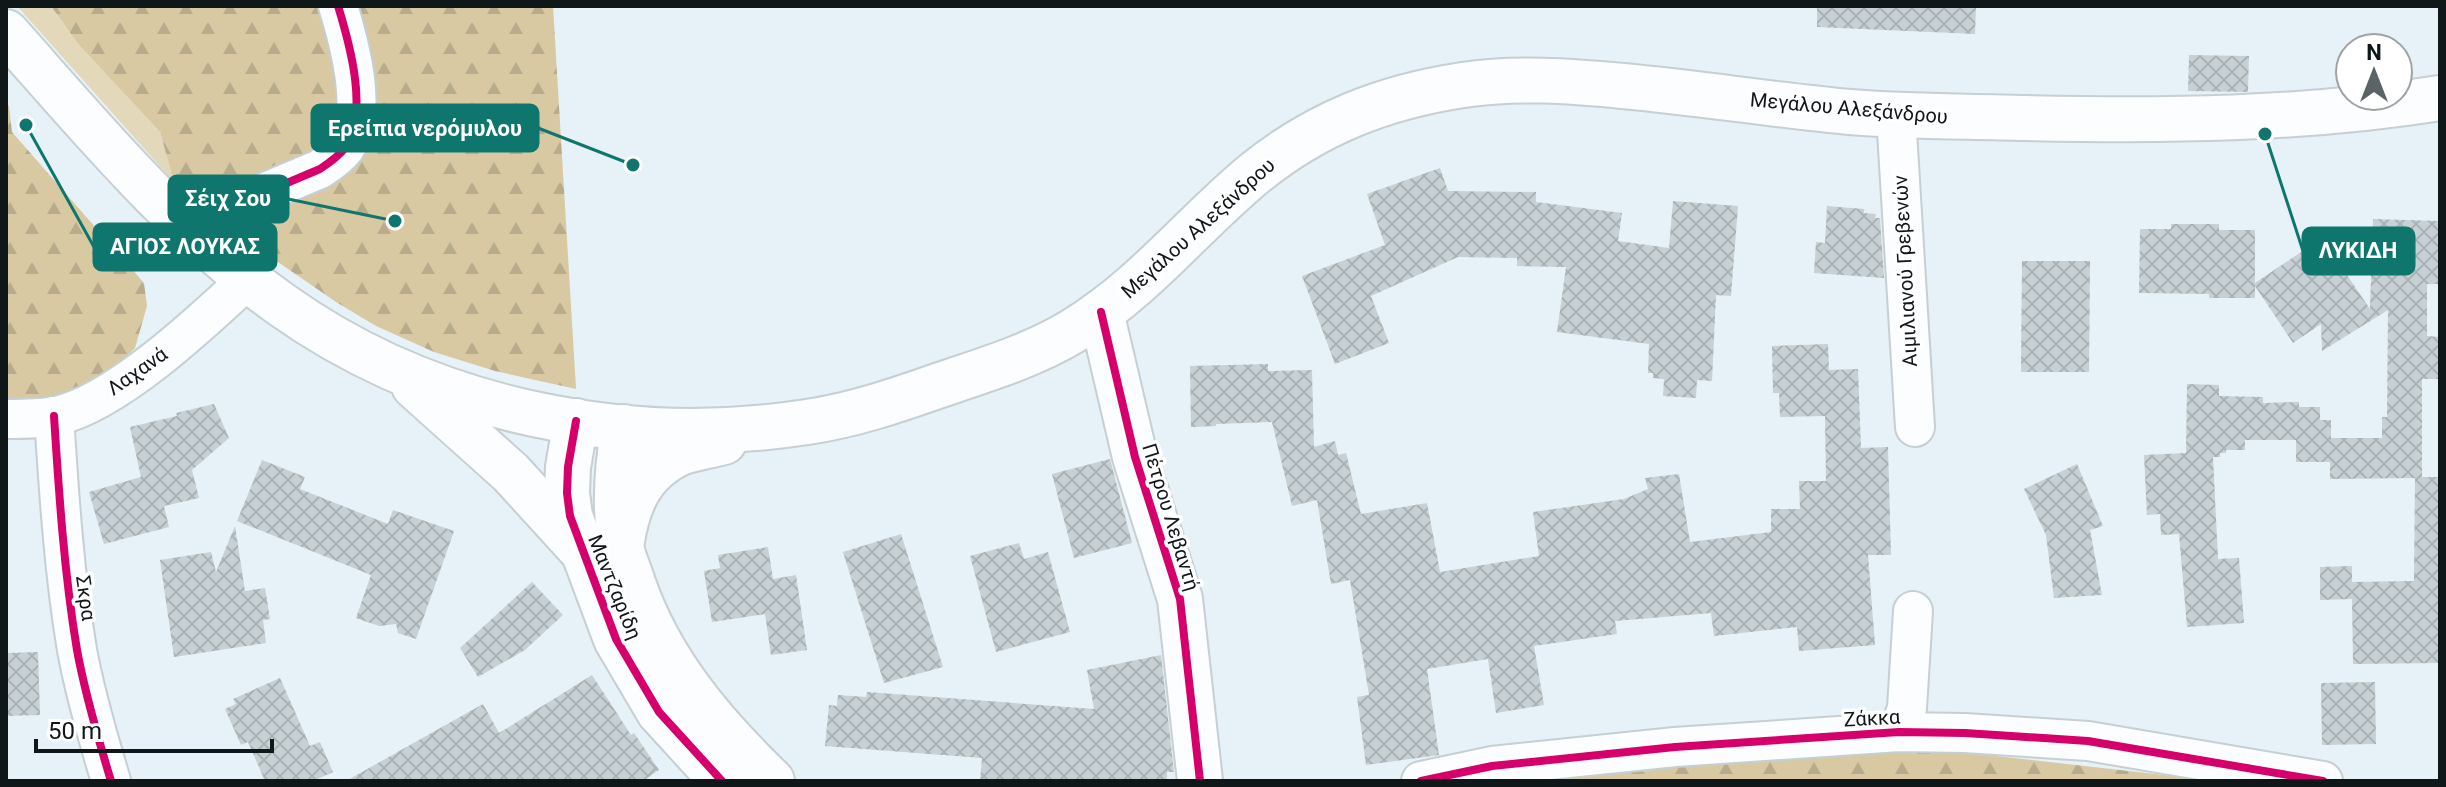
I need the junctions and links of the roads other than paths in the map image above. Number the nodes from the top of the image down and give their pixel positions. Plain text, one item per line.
1 (338, 6) edge
2 (6, 32) edge
3 (2440, 98) edge
4 (1896, 115) junction
5 (187, 229) junction
6 (247, 280) junction
7 (1101, 312) junction
8 (400, 373) junction
9 (54, 416) junction
10 (6, 419) edge
11 (576, 421) junction
12 (806, 423) junction
13 (624, 427) junction
14 (1915, 427) dead end
15 (602, 550) junction
16 (1913, 611) dead end
17 (1899, 732) junction
18 (111, 781) edge
19 (722, 781) edge
20 (772, 781) edge
21 (1200, 781) edge
22 (1421, 781) edge
23 (2323, 781) edge

1 - 5 street
2 - 5 main road, Μεγάλου Αλεξάνδρου
3 - 4 main road, Μεγάλου Αλεξάνδρου
4 - 7 main road, Μεγάλου Αλεξάνδρου
4 - 14 street, Αιμιλιανού Γρεβενών
5 - 6 main road, Μεγάλου Αλεξάνδρου
6 - 8 main road, Μεγάλου Αλεξάνδρου
6 - 9 street, Λαχανά
7 - 12 main road, Μεγάλου Αλεξάνδρου
7 - 21 main road, Πέτρου Λεβαντή
8 - 11 main road, Μεγάλου Αλεξάνδρου
8 - 15 main road
9 - 10 street, Λαχανά
9 - 18 street, Σκρα
11 - 13 main road, Μεγάλου Αλεξάνδρου
11 - 15 main road, Μαντζαρίδη
12 - 13 main road, Μεγάλου Αλεξάνδρου
12 - 15 main road
13 - 15 main road, Μαντζαρίδη
15 - 19 main road, Μαντζαρίδη
15 - 20 main road, Μαντζαρίδη
16 - 17 street
17 - 22 street, Ζάκκα
17 - 23 street, Ζάκκα

